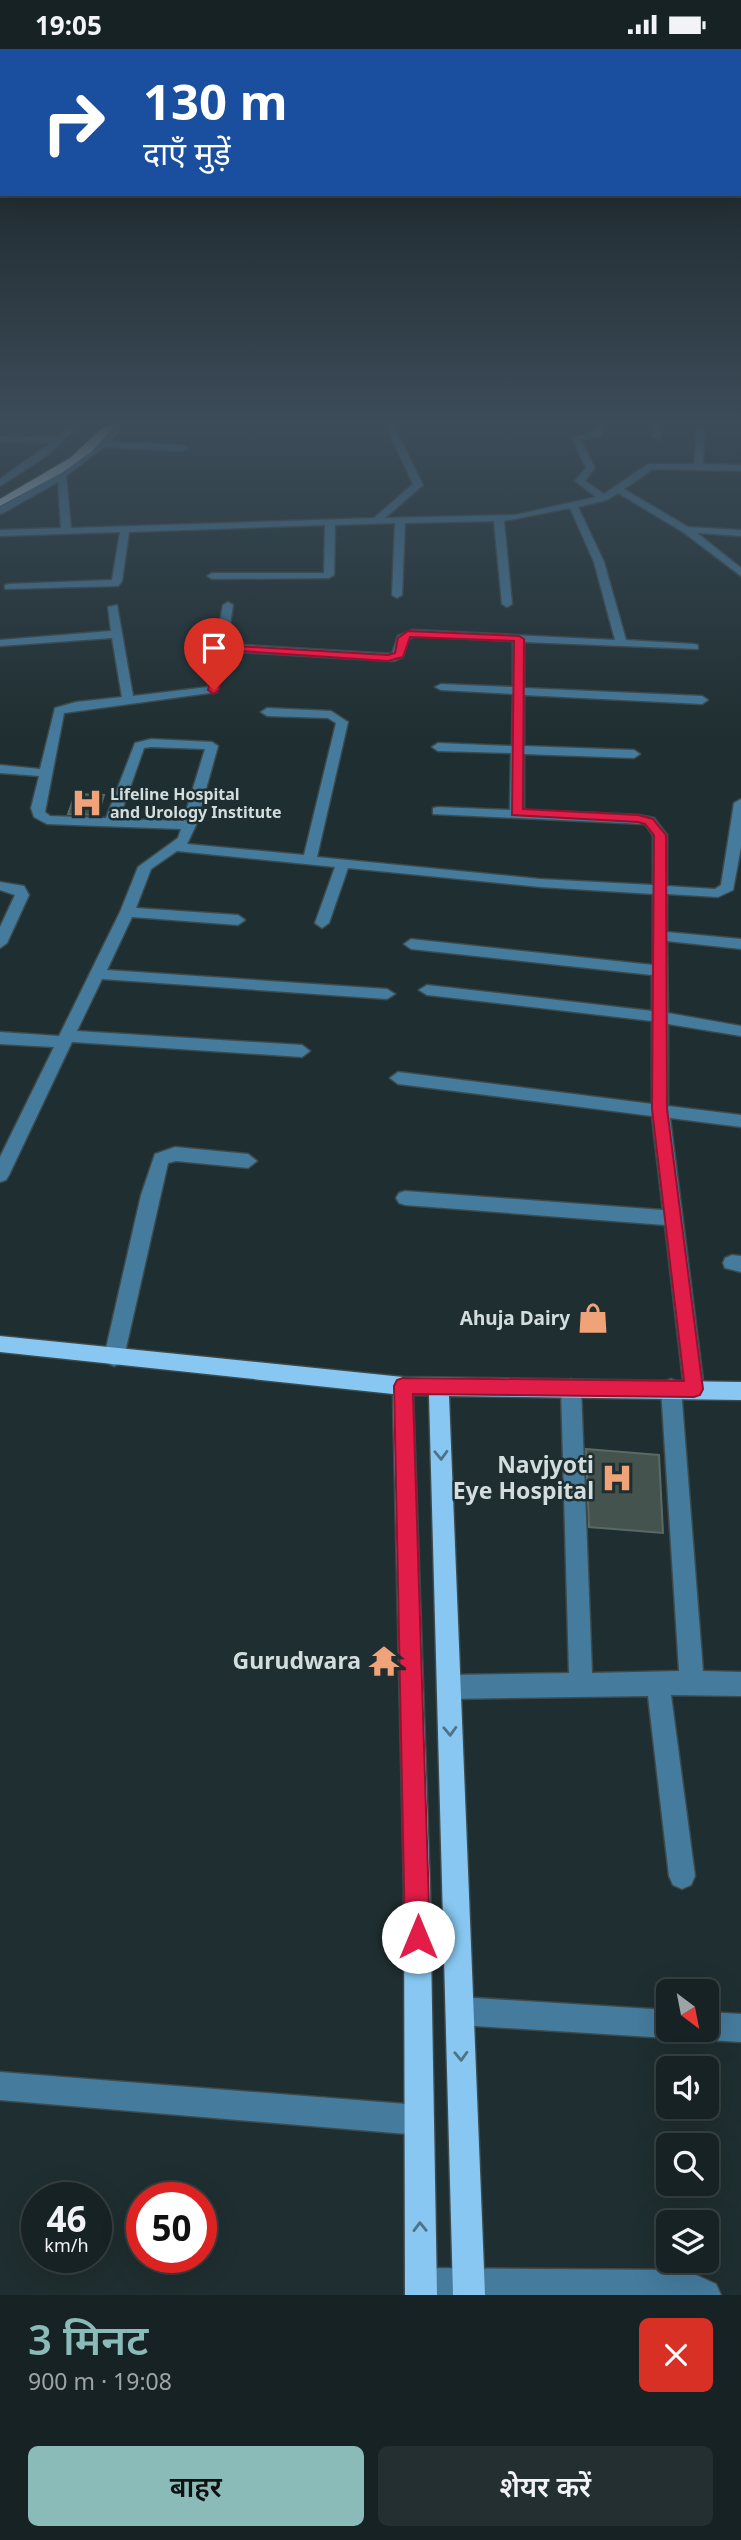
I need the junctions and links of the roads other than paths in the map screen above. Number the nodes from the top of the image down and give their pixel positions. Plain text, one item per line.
1 (36, 531) edge
2 (125, 531) edge
3 (330, 531) edge
4 (400, 531) edge
5 (500, 531) edge
6 (585, 531) edge
7 (687, 531) edge
8 (701, 531) edge
9 (0, 533) edge
10 (741, 533) edge
11 (741, 573) edge
12 (212, 576) dead end
13 (9, 587) dead end
14 (397, 595) dead end
15 (507, 604) dead end
16 (228, 605) dead end
17 (113, 607) dead end
18 (117, 634) junction
19 (519, 639) junction
20 (0, 643) edge
21 (621, 643) junction
22 (222, 647) junction
23 (694, 647) dead end
24 (441, 687) dead end
25 (519, 691) junction
26 (128, 700) junction
27 (702, 700) dead end
28 (267, 712) dead end
29 (438, 747) dead end
30 (518, 751) junction
31 (634, 754) dead end
32 (0, 769) edge
33 (47, 773) junction
34 (438, 810) dead end
35 (740, 811) edge
36 (517, 812) junction
37 (111, 823) junction
38 (189, 825) junction
39 (177, 847) junction
40 (310, 859) junction
41 (342, 863) junction
42 (0, 885) edge
43 (662, 892) junction
44 (127, 912) junction
45 (238, 920) dead end
46 (322, 923) dead end
47 (661, 936) junction
48 (0, 943) edge
49 (411, 944) dead end
50 (741, 944) edge
51 (661, 971) junction
52 (96, 974) junction
53 (427, 990) dead end
54 (387, 994) dead end
55 (661, 1017) junction
56 (741, 1031) edge
57 (0, 1038) edge
58 (65, 1039) junction
59 (302, 1051) dead end
60 (398, 1078) dead end
61 (660, 1109) junction
62 (741, 1121) edge
63 (248, 1161) dead end
64 (0, 1175) edge
65 (405, 1198) dead end
66 (673, 1217) junction
67 (0, 1344) edge
68 (114, 1357) junction
69 (403, 1386) junction
70 (439, 1387) junction
71 (571, 1388) junction
72 (683, 1389) junction
73 (741, 1391) edge
74 (691, 1683) junction
75 (658, 1684) junction
76 (741, 1684) edge
77 (581, 1685) junction
78 (449, 1687) junction
79 (682, 1876) dead end
80 (460, 2011) junction
81 (656, 2023) edge
82 (719, 2027) edge
83 (741, 2028) edge
84 (0, 2086) edge
85 (419, 2120) junction
86 (421, 2289) edge
87 (469, 2289) edge
88 (705, 2295) edge

1 - 9 street
2 - 13 street
3 - 12 street
4 - 14 street
5 - 15 street
6 - 21 street
7 - 11 street
8 - 10 street
16 - 22 street
17 - 18 street
18 - 20 street
18 - 26 street
19 - 21 street
19 - 22 street
19 - 25 street
21 - 23 street
22 - 26 street
24 - 25 street
25 - 27 street
25 - 30 street
26 - 33 street
28 - 40 street
29 - 30 street
30 - 31 street
30 - 36 street
32 - 33 street
33 - 37 street
34 - 36 street
35 - 43 street
36 - 43 street
37 - 38 street
37 - 38 street
38 - 39 street
39 - 40 street
39 - 44 street
40 - 41 street
41 - 43 street
41 - 46 street
42 - 48 street
43 - 47 street
44 - 45 street
44 - 52 street
47 - 50 street
47 - 51 street
49 - 51 street
51 - 55 street
52 - 54 street
52 - 58 street
53 - 55 street
55 - 56 street
55 - 61 street
57 - 58 street
58 - 59 street
58 - 64 street
60 - 61 street
61 - 62 street
61 - 66 street
63 - 68 street
65 - 66 street
66 - 72 street
67 - 68 main road
68 - 69 main road
69 - 70 main road
69 - 85 main road
70 - 71 main road
70 -> 78 main road
71 - 72 main road
71 - 77 street
72 - 73 main road
72 - 74 street
74 - 75 street
74 - 76 street
75 - 77 street
75 - 79 street
77 - 78 street
78 -> 80 main road
80 - 81 street
80 -> 87 main road
82 - 83 street
84 - 85 street
86 -> 85 main road
86 - 87 street
87 - 88 street

